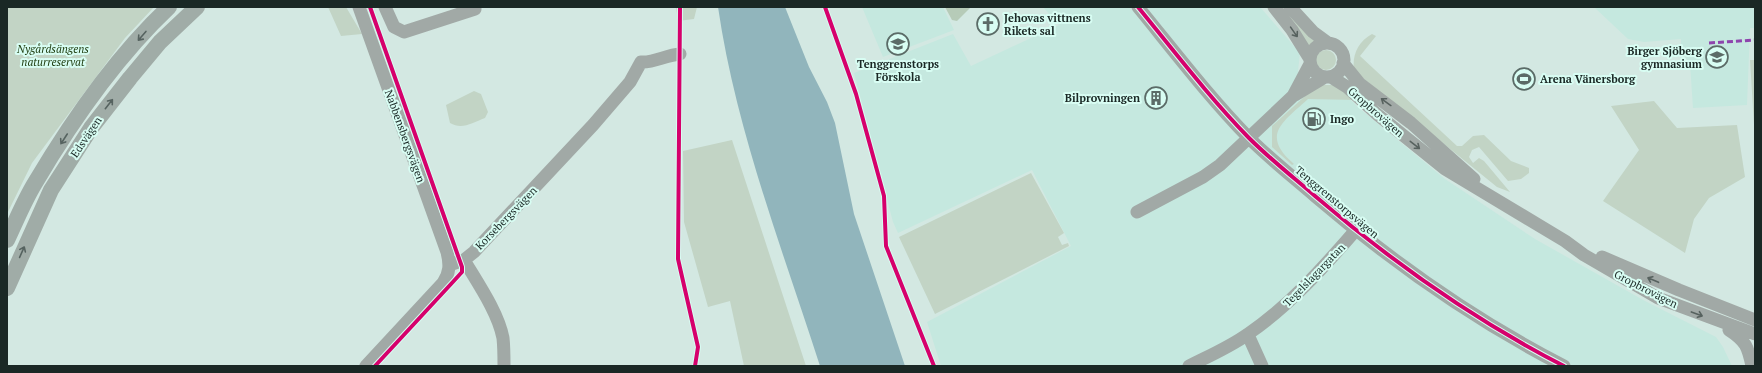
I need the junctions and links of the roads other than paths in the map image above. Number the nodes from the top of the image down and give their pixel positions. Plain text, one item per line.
1 (169, 7) edge
2 (197, 7) edge
3 (359, 7) edge
4 (385, 7) edge
5 (1138, 7) edge
6 (1274, 7) edge
7 (1290, 7) edge
8 (474, 9) dead end
9 (1328, 43) junction
10 (680, 54) dead end
11 (1310, 62) junction
12 (1344, 63) junction
13 (1328, 77) junction
14 (1293, 96) junction
15 (1250, 138) junction
16 (1499, 202) junction
17 (1137, 212) dead end
18 (1356, 231) junction
19 (7, 240) edge
20 (1565, 241) junction
21 (464, 260) junction
22 (450, 265) junction
23 (7, 288) edge
24 (1714, 320) junction
25 (1755, 320) edge
26 (1755, 334) edge
27 (1248, 335) junction
28 (1755, 356) edge
29 (366, 366) edge
30 (504, 366) edge
31 (1189, 366) edge
32 (1262, 366) edge
33 (1564, 366) edge
34 (1752, 366) edge

1 -> 19 main road, Edsvägen
23 -> 2 main road, Edsvägen
3 - 22 street, Nabbensbergsvägen
4 - 8 street
5 - 15 street, Tenggrenstorpsvägen
6 -> 11 street
7 - 9 street
9 - 11 street
9 - 12 street
10 - 21 street, Korsebergsvägen
11 - 13 street
11 - 14 street
12 - 13 street
16 -> 12 street, Gropbrovägen
13 - 14 street
13 -> 16 street, Gropbrovägen
14 - 15 street
15 - 17 street
15 - 18 street, Tenggrenstorpsvägen
16 - 20 street, Gropbrovägen
18 - 27 street, Tegelslagargatan
18 - 33 street, Tenggrenstorpsvägen
20 -> 24 street, Gropbrovägen
25 -> 20 street, Gropbrovägen
21 - 22 street, Korsebergsvägen
21 - 30 street
22 - 29 street
24 - 26 street, Gropbrovägen
24 - 34 street
27 - 31 street, Tegelslagargatan
27 - 32 street
28 - 34 street

